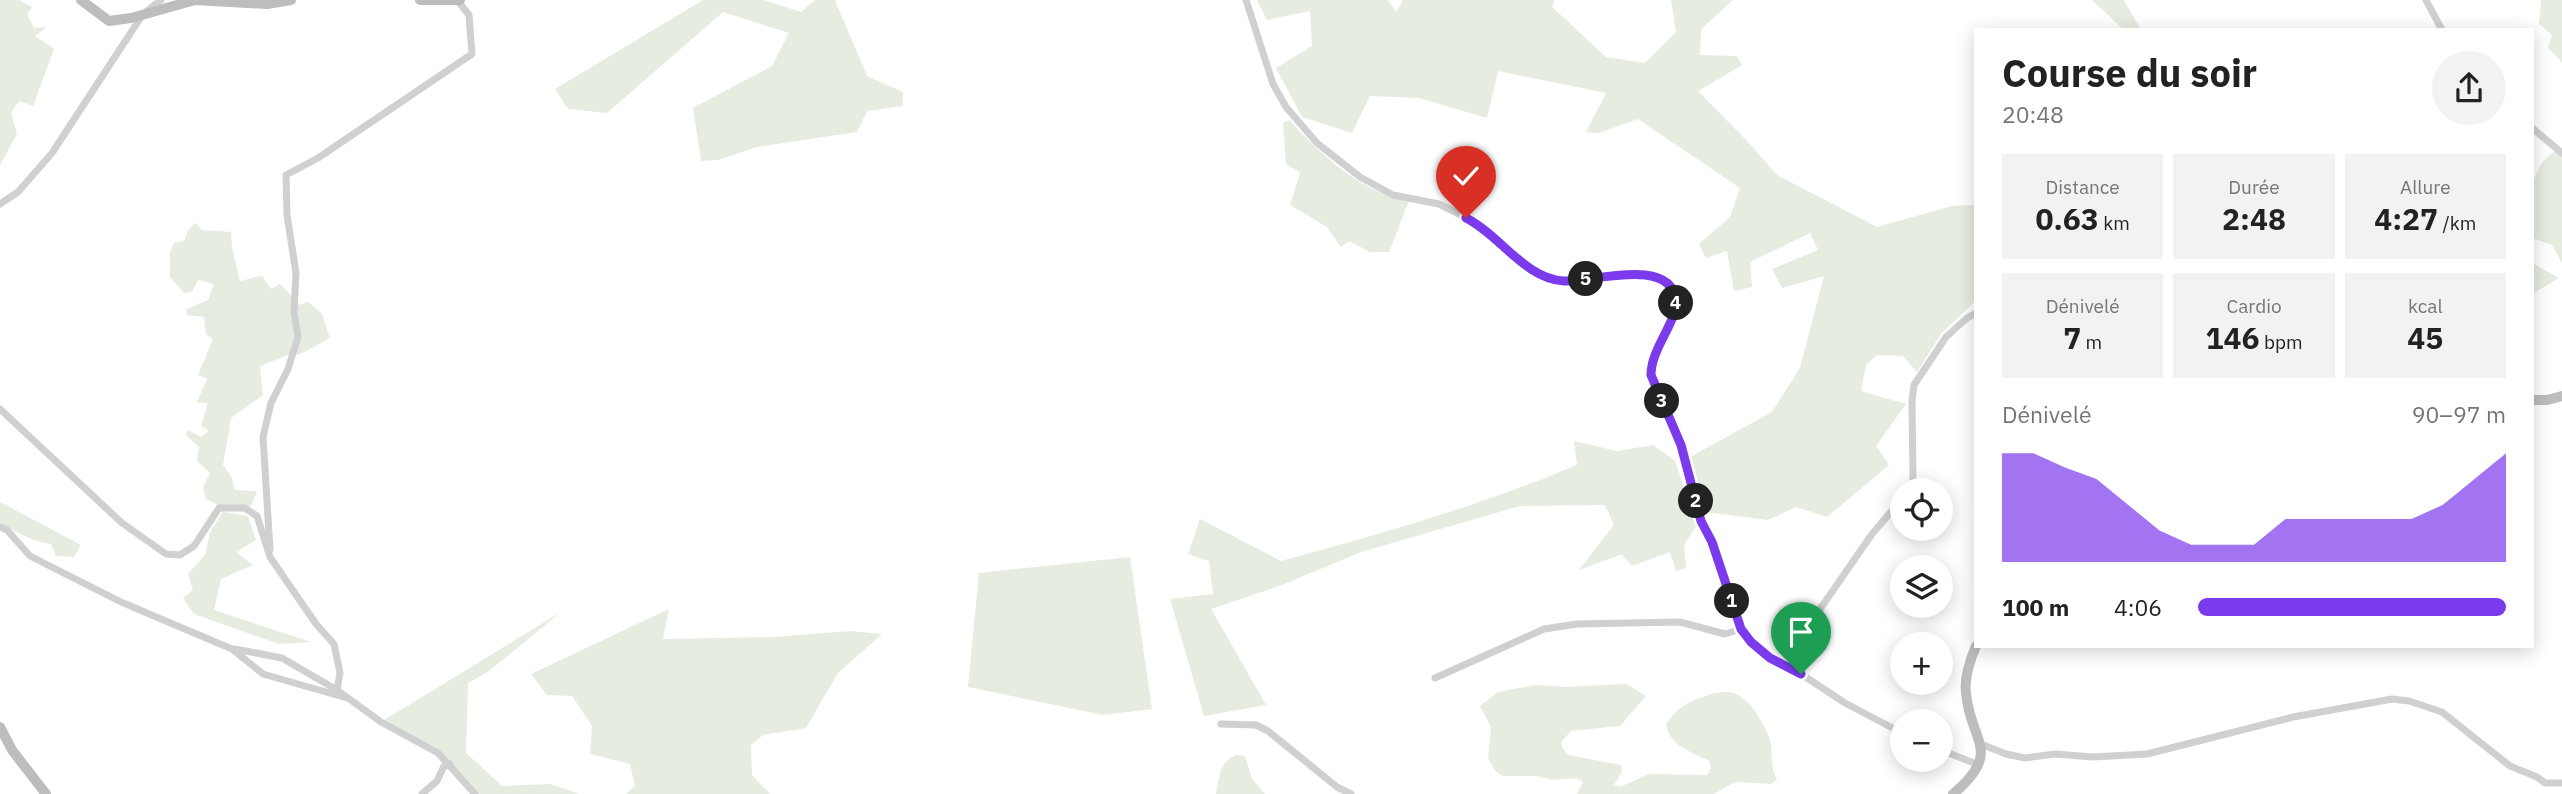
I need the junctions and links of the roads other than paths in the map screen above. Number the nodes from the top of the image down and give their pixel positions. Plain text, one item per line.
1 (81, 0) edge
2 (161, 0) edge
3 (291, 0) edge
4 (420, 0) edge
5 (1246, 0) edge
6 (2426, 0) edge
7 (459, 1) edge
8 (143, 15) junction
9 (2441, 28) edge
10 (2534, 130) edge
11 (2562, 153) edge
12 (0, 205) edge
13 (1974, 314) edge
14 (2562, 396) edge
15 (2534, 400) edge
16 (0, 409) edge
17 (1913, 478) edge
18 (1890, 513) edge
19 (0, 527) edge
20 (270, 556) junction
21 (1741, 629) junction
22 (1975, 648) edge
23 (232, 649) junction
24 (1801, 674) junction
25 (1435, 678) dead end
26 (337, 690) junction
27 (354, 700) junction
28 (1221, 724) dead end
29 (0, 727) edge
30 (1890, 727) edge
31 (1981, 744) junction
32 (1953, 755) edge
33 (450, 765) junction
34 (1979, 765) junction
35 (2562, 783) edge
36 (46, 794) edge
37 (422, 794) edge
38 (475, 794) edge
39 (1351, 794) edge
40 (1953, 794) edge

1 - 8 street
2 - 8 street
3 - 8 street
4 - 7 street
5 - 21 street
6 - 9 street
7 - 20 street
8 - 12 street
10 - 11 street
13 - 17 street
14 - 15 street
16 - 20 street
18 - 24 street
19 - 23 street
20 - 26 street
21 - 24 street
21 - 25 street
22 - 31 street
23 - 26 street
23 - 27 street
24 - 30 street
26 - 27 street
27 - 33 street
28 - 39 street
29 - 36 street
31 - 34 street
31 - 35 street
32 - 34 street
33 - 37 street
33 - 38 street
34 - 40 street

